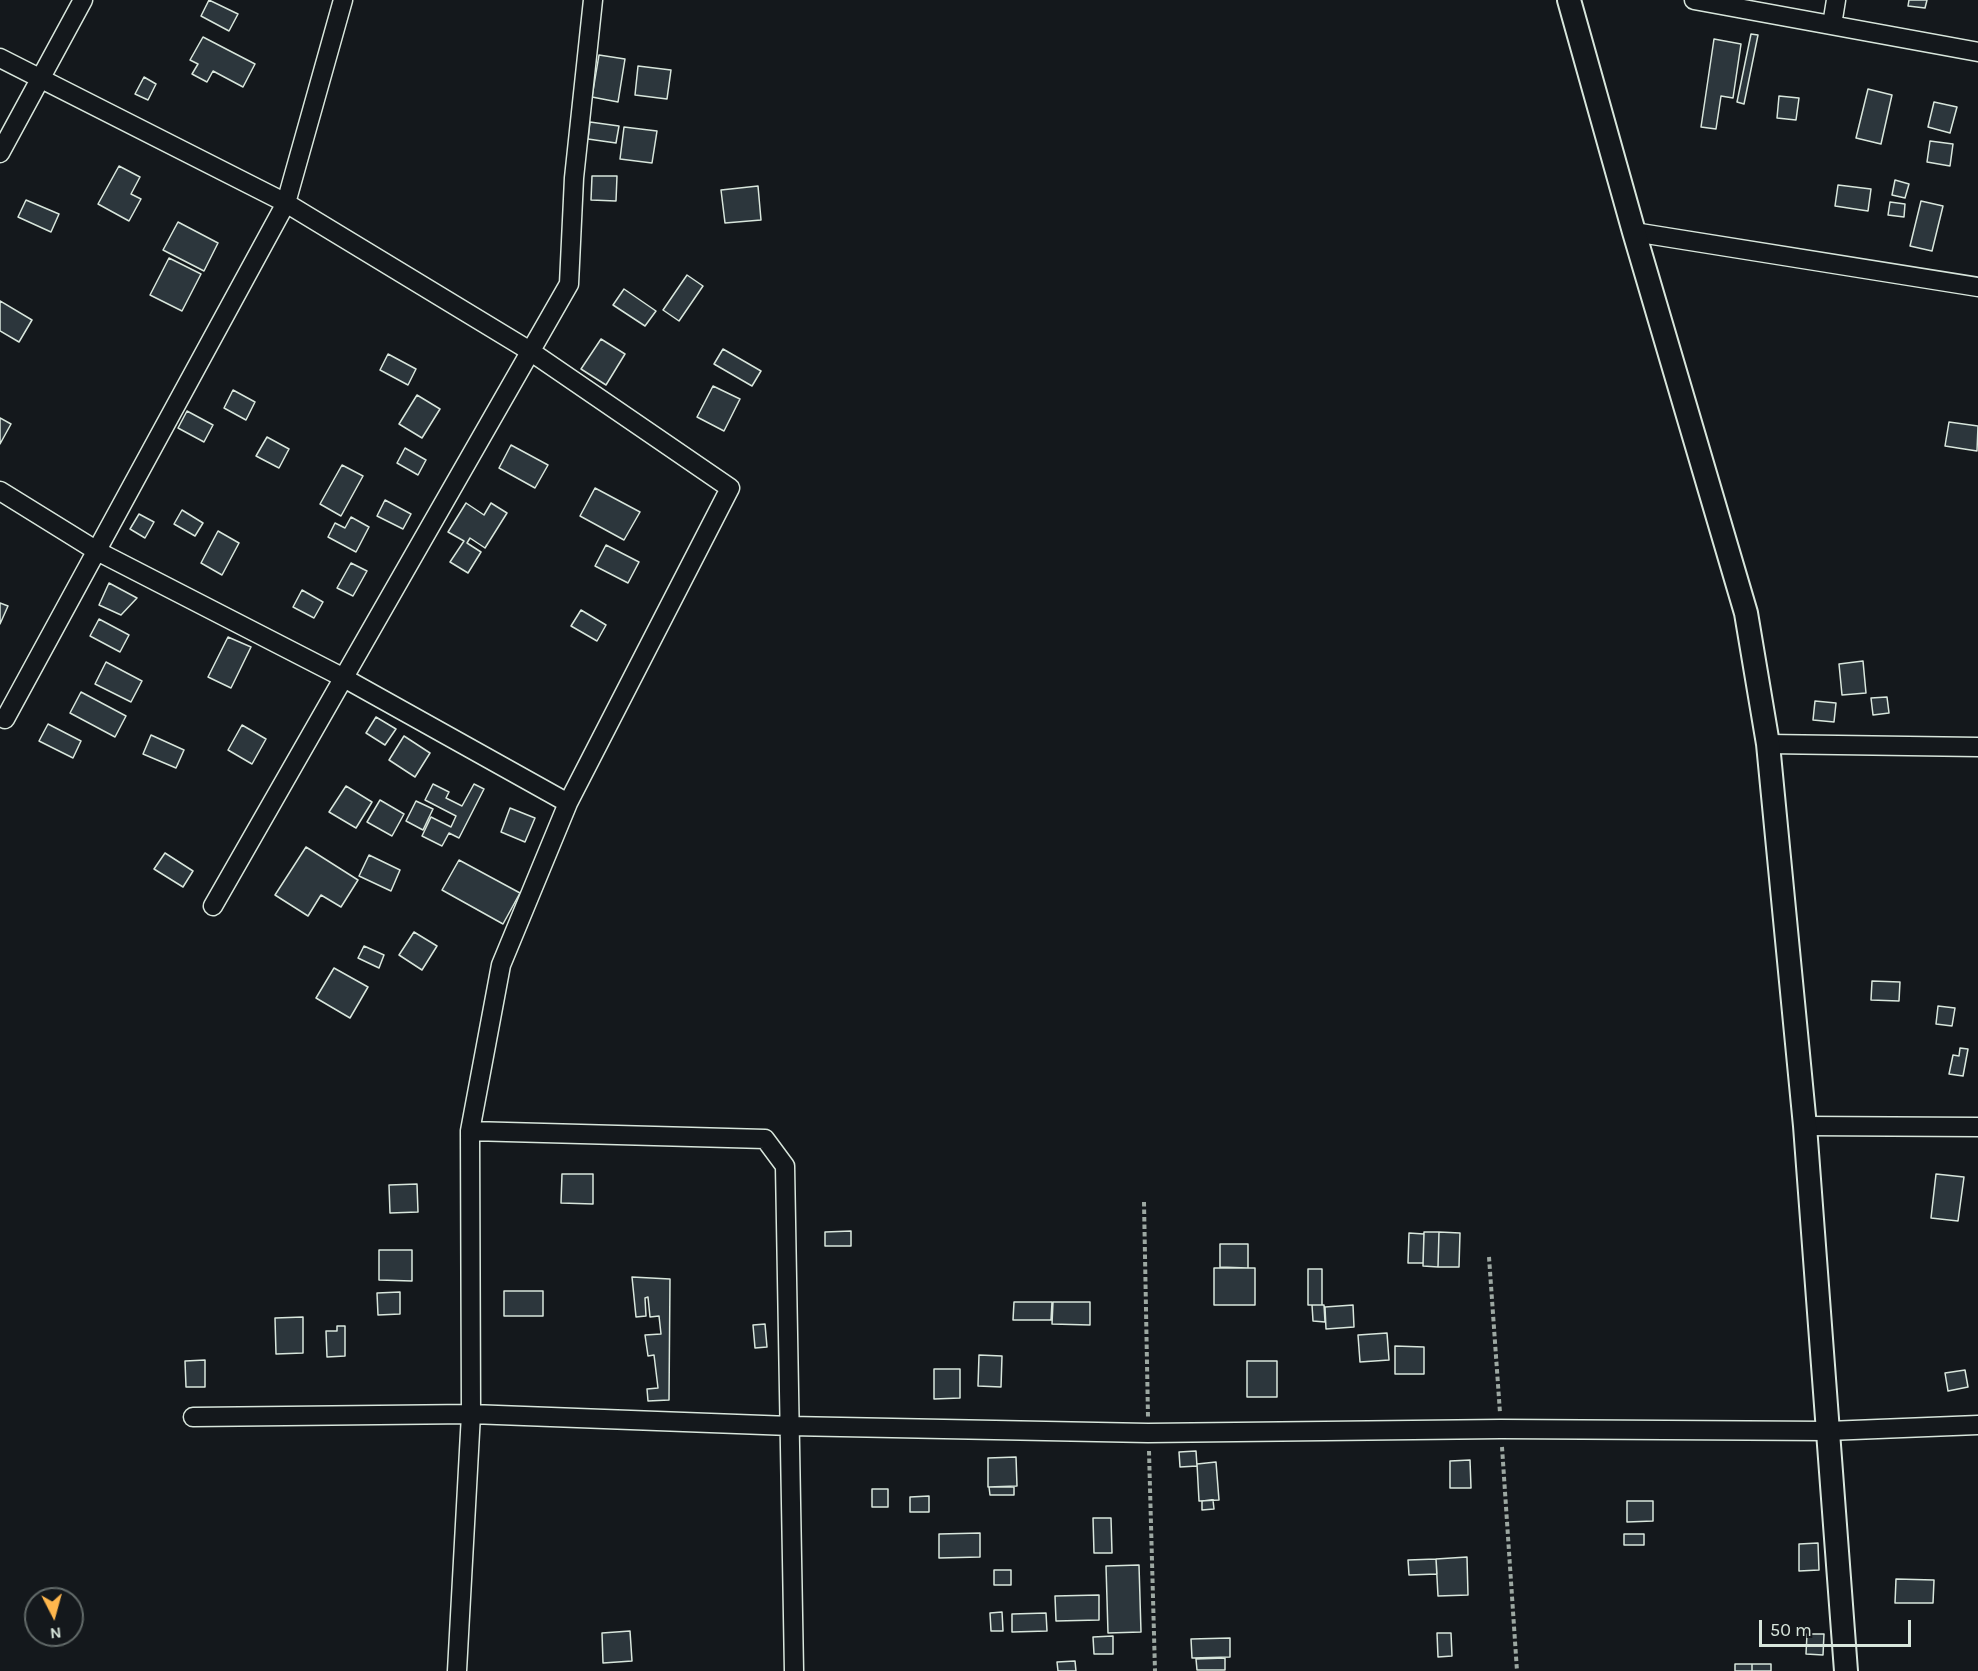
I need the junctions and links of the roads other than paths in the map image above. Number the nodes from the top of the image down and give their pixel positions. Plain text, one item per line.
1 (83, 0) edge
2 (343, 0) edge
3 (593, 0) edge
4 (1569, 0) edge
5 (1694, 0) edge
6 (1836, 0) edge
7 (1832, 25) junction
8 (1978, 52) edge
9 (0, 58) edge
10 (41, 77) junction
11 (0, 153) edge
12 (286, 203) junction
13 (1634, 232) junction
14 (1978, 287) edge
15 (530, 351) junction
16 (0, 491) edge
17 (97, 551) junction
18 (344, 678) junction
19 (5, 719) dead end
20 (1977, 743) edge
21 (1768, 744) junction
22 (568, 803) junction
23 (213, 906) dead end
24 (1805, 1126) junction
25 (1978, 1127) edge
26 (470, 1131) junction
27 (471, 1414) junction
28 (193, 1418) dead end
29 (1978, 1425) edge
30 (790, 1426) junction
31 (1828, 1431) junction
32 (457, 1671) edge
33 (794, 1671) edge
34 (1846, 1671) edge

1 - 10 street
2 - 12 street
3 - 15 street
4 - 13 street
5 - 7 street
6 - 7 street
7 - 8 street
9 - 10 street
10 - 11 street
10 - 12 street
12 - 15 street
12 - 17 street
13 - 14 street
13 - 21 street
15 - 18 street
15 - 22 street
16 - 17 street
17 - 18 street
17 - 19 street
18 - 22 street
18 - 23 street
20 - 21 street
21 - 24 street
22 - 26 street
24 - 25 street
24 - 31 street
26 - 27 street
26 - 30 street
27 - 28 street
27 - 30 street
27 - 32 street
29 - 31 street
30 - 31 street
30 - 33 street
31 - 34 street

